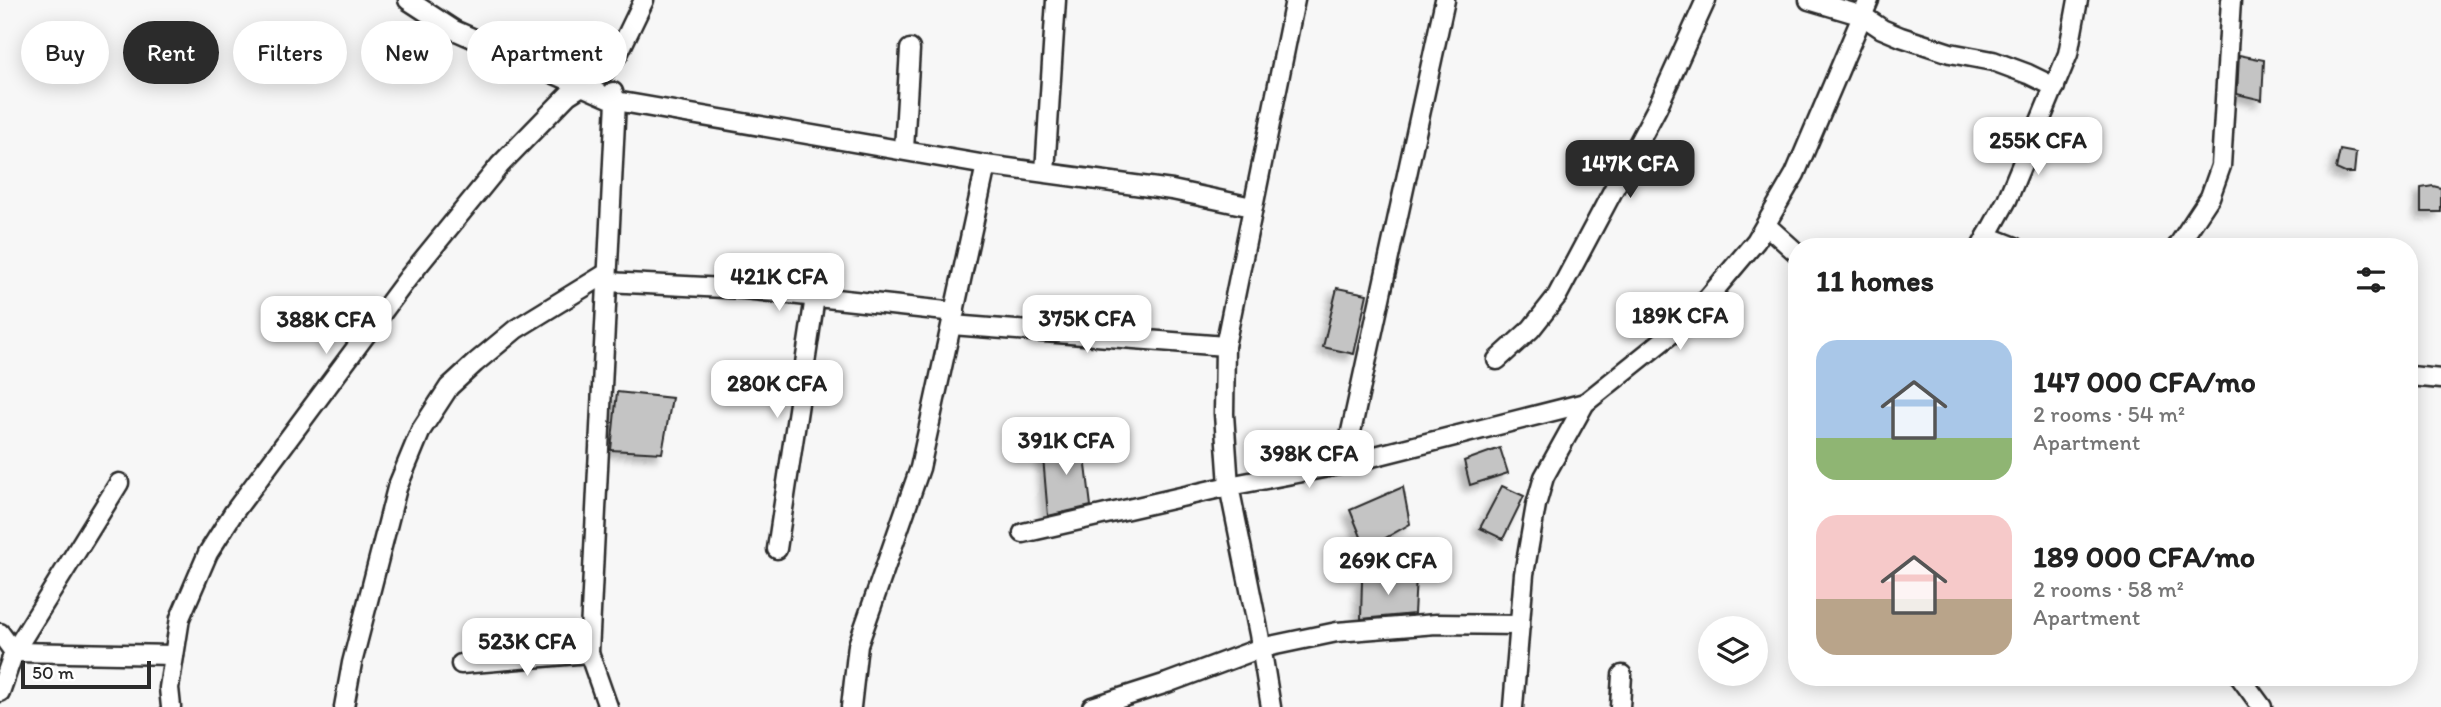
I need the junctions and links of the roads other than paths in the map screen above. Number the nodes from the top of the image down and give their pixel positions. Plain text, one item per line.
1 (408, 0) edge
2 (644, 0) edge
3 (1056, 0) edge
4 (1295, 0) edge
5 (1445, 0) edge
6 (1706, 0) edge
7 (1809, 0) edge
8 (2078, 0) edge
9 (2231, 0) edge
10 (1866, 8) edge
11 (627, 35) edge
12 (910, 49) dead end
13 (609, 84) edge
14 (584, 85) junction
15 (2055, 88) junction
16 (616, 101) junction
17 (904, 149) junction
18 (986, 164) junction
19 (1045, 172) junction
20 (1252, 207) junction
21 (1766, 225) junction
22 (1986, 238) edge
23 (2183, 238) edge
24 (1788, 245) edge
25 (607, 277) junction
26 (815, 297) junction
27 (953, 319) junction
28 (1226, 346) junction
29 (1497, 360) dead end
30 (2418, 377) edge
31 (2441, 379) edge
32 (1586, 403) junction
33 (1344, 464) junction
34 (119, 483) dead end
35 (1229, 486) junction
36 (1023, 533) dead end
37 (777, 549) dead end
38 (1520, 625) junction
39 (0, 634) edge
40 (1261, 648) junction
41 (14, 652) junction
42 (589, 653) junction
43 (174, 655) junction
44 (461, 664) dead end
45 (1622, 675) dead end
46 (2247, 686) edge
47 (0, 692) edge
48 (171, 707) edge
49 (344, 707) edge
50 (608, 707) edge
51 (851, 707) edge
52 (1092, 707) edge
53 (1271, 707) edge
54 (1513, 707) edge
55 (1620, 707) edge
56 (2262, 707) edge

1 - 14 street
2 - 11 street
3 - 19 street
4 - 20 street
5 - 33 street
6 - 29 street
7 - 10 street
8 - 15 street
9 - 23 street
10 - 15 street
10 - 21 street
12 - 17 street
13 - 16 street
14 - 16 street
14 - 43 street
15 - 22 street
16 - 17 street
16 - 25 street
17 - 18 street
18 - 19 street
18 - 27 street
19 - 20 street
20 - 28 street
21 - 24 street
21 - 32 street
25 - 26 street
25 - 42 street
25 - 49 street
26 - 27 street
26 - 37 street
27 - 28 street
27 - 51 street
28 - 35 street
30 - 31 street
32 - 33 street
32 - 38 street
33 - 35 street
34 - 41 street
35 - 36 street
35 - 40 street
38 - 40 street
38 - 54 street
39 - 41 street
40 - 52 street
40 - 53 street
41 - 43 street
41 - 47 street
42 - 44 street
42 - 50 street
43 - 48 street
45 - 55 street
46 - 56 street

